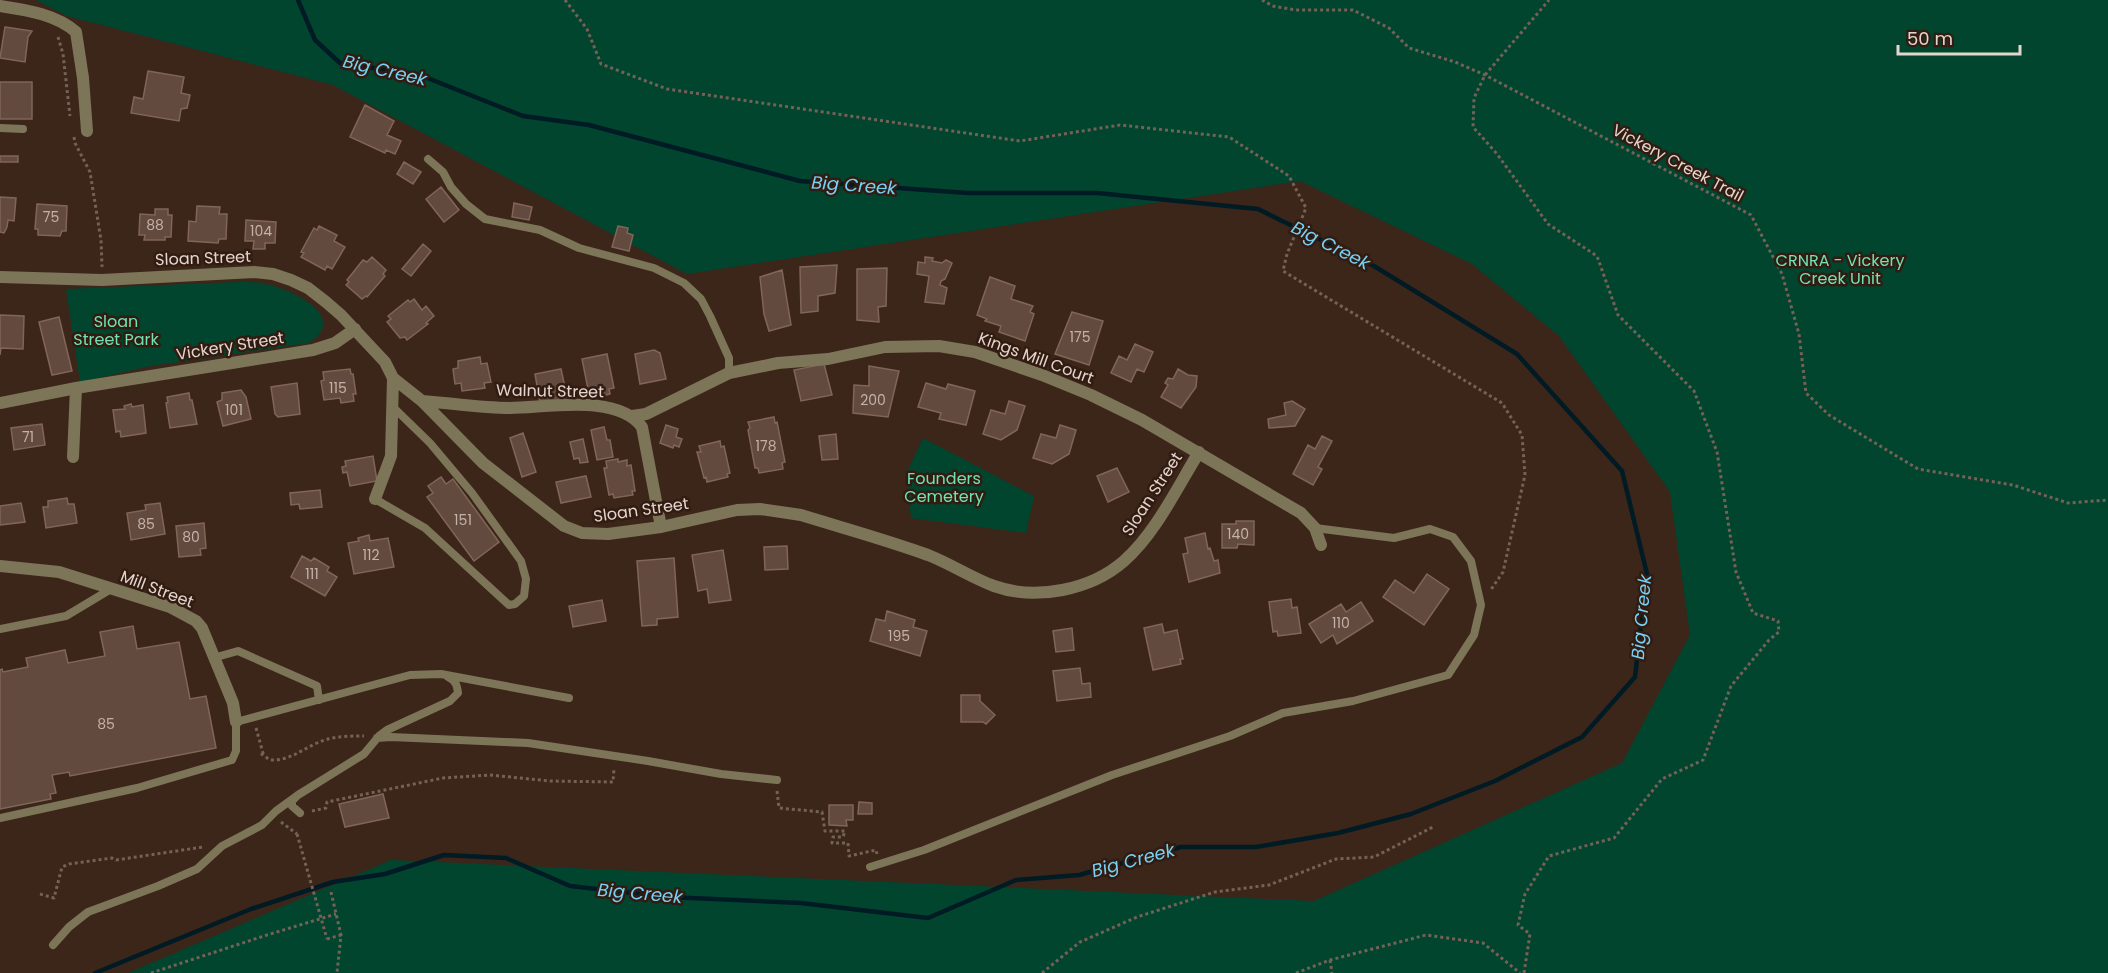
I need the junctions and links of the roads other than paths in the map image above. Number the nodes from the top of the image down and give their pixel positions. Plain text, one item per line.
1 (0, 6) edge
2 (0, 129) edge
3 (23, 129) dead end
4 (87, 131) dead end
5 (428, 159) dead end
6 (0, 277) edge
7 (355, 329) junction
8 (729, 373) junction
9 (393, 378) junction
10 (76, 388) junction
11 (422, 401) junction
12 (0, 404) edge
13 (392, 407) junction
14 (632, 416) junction
15 (1199, 452) junction
16 (73, 457) dead end
17 (375, 499) joint
18 (661, 527) junction
19 (1315, 528) junction
20 (1321, 545) dead end
21 (0, 566) edge
22 (111, 589) junction
23 (0, 629) edge
24 (213, 658) junction
25 (441, 674) junction
26 (569, 698) dead end
27 (319, 700) junction
28 (236, 722) junction
29 (377, 738) junction
30 (777, 780) road end
31 (298, 795) junction
32 (300, 813) road end
33 (0, 818) edge
34 (870, 867) dead end
35 (53, 945) dead end

1 - 4 street
2 - 3 lane
5 - 8 lane
6 - 7 street, Sloan Street
7 - 9 street, Sloan Street
7 - 10 street, Vickery Street
8 - 14 street, Kings Mill Court
8 - 15 street, Kings Mill Court
9 - 11 street, Sloan Street
9 - 13 street
10 - 12 street, Vickery Street
10 - 16 street
11 - 14 street, Walnut Street
11 - 18 street, Sloan Street
13 - 17 street
13 - 17 lane
14 - 18 street
15 - 18 street, Sloan Street
15 - 19 street, Kings Mill Court
19 - 20 street, Kings Mill Court
19 - 34 lane
21 - 22 street, Mill Street
22 - 23 lane
22 - 24 street, Mill Street
24 - 27 lane
24 - 28 street, Mill Street
25 - 26 lane
25 - 27 lane
25 - 29 lane
27 - 28 lane
28 - 33 lane
29 - 30 lane
29 - 31 lane
31 - 32 lane
31 - 35 lane

